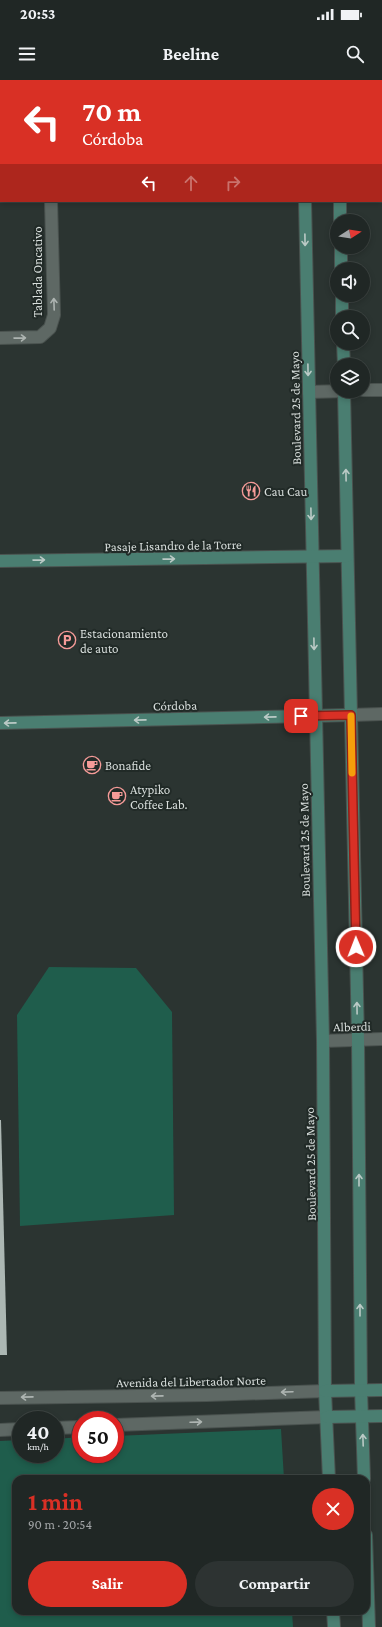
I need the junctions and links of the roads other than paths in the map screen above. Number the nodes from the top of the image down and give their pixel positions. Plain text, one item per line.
1 (51, 202) edge
2 (305, 202) edge
3 (340, 202) edge
4 (340, 214) edge
5 (0, 338) edge
6 (370, 390) edge
7 (382, 390) edge
8 (330, 391) edge
9 (309, 392) junction
10 (344, 398) edge
11 (347, 556) junction
12 (312, 557) junction
13 (0, 561) edge
14 (382, 714) edge
15 (351, 715) junction
16 (316, 716) junction
17 (0, 723) edge
18 (358, 1040) junction
19 (382, 1040) edge
20 (322, 1041) junction
21 (361, 1390) junction
22 (382, 1390) edge
23 (326, 1391) junction
24 (0, 1398) edge
25 (382, 1416) edge
26 (327, 1417) junction
27 (362, 1417) junction
28 (124, 1425) edge
29 (12, 1429) edge
30 (0, 1430) edge
31 (329, 1475) edge
32 (364, 1475) edge
33 (333, 1615) edge
34 (369, 1615) edge
35 (334, 1627) edge
36 (369, 1627) edge

5 -> 1 street, Tablada Oncativo
2 -> 9 main road, Boulevard 25 de Mayo
3 - 4 main road
6 - 7 street
8 - 9 street
9 -> 12 main road, Boulevard 25 de Mayo
11 -> 10 main road
11 - 12 main road, Pasaje Lisandro de la Torre
11 - 15 main road
13 -> 12 main road, Pasaje Lisandro de la Torre
12 -> 16 main road, Boulevard 25 de Mayo
14 - 15 street
15 - 16 main road, Córdoba
18 -> 15 main road
16 -> 17 main road, Córdoba
16 - 20 main road, Boulevard 25 de Mayo
18 - 19 street, Alberdi
18 - 20 street, Alberdi
21 -> 18 main road
20 - 23 main road, Boulevard 25 de Mayo
21 - 22 main road, Avenida del Libertador Norte
21 - 23 main road, Avenida del Libertador Norte
21 - 27 main road
23 -> 24 street, Avenida del Libertador Norte
23 - 26 main road, Boulevard 25 de Mayo
25 - 27 main road
26 - 27 main road
28 -> 26 street
26 - 31 main road, Boulevard 25 de Mayo
32 -> 27 main road
29 - 30 street
33 - 35 main road
34 - 36 main road

